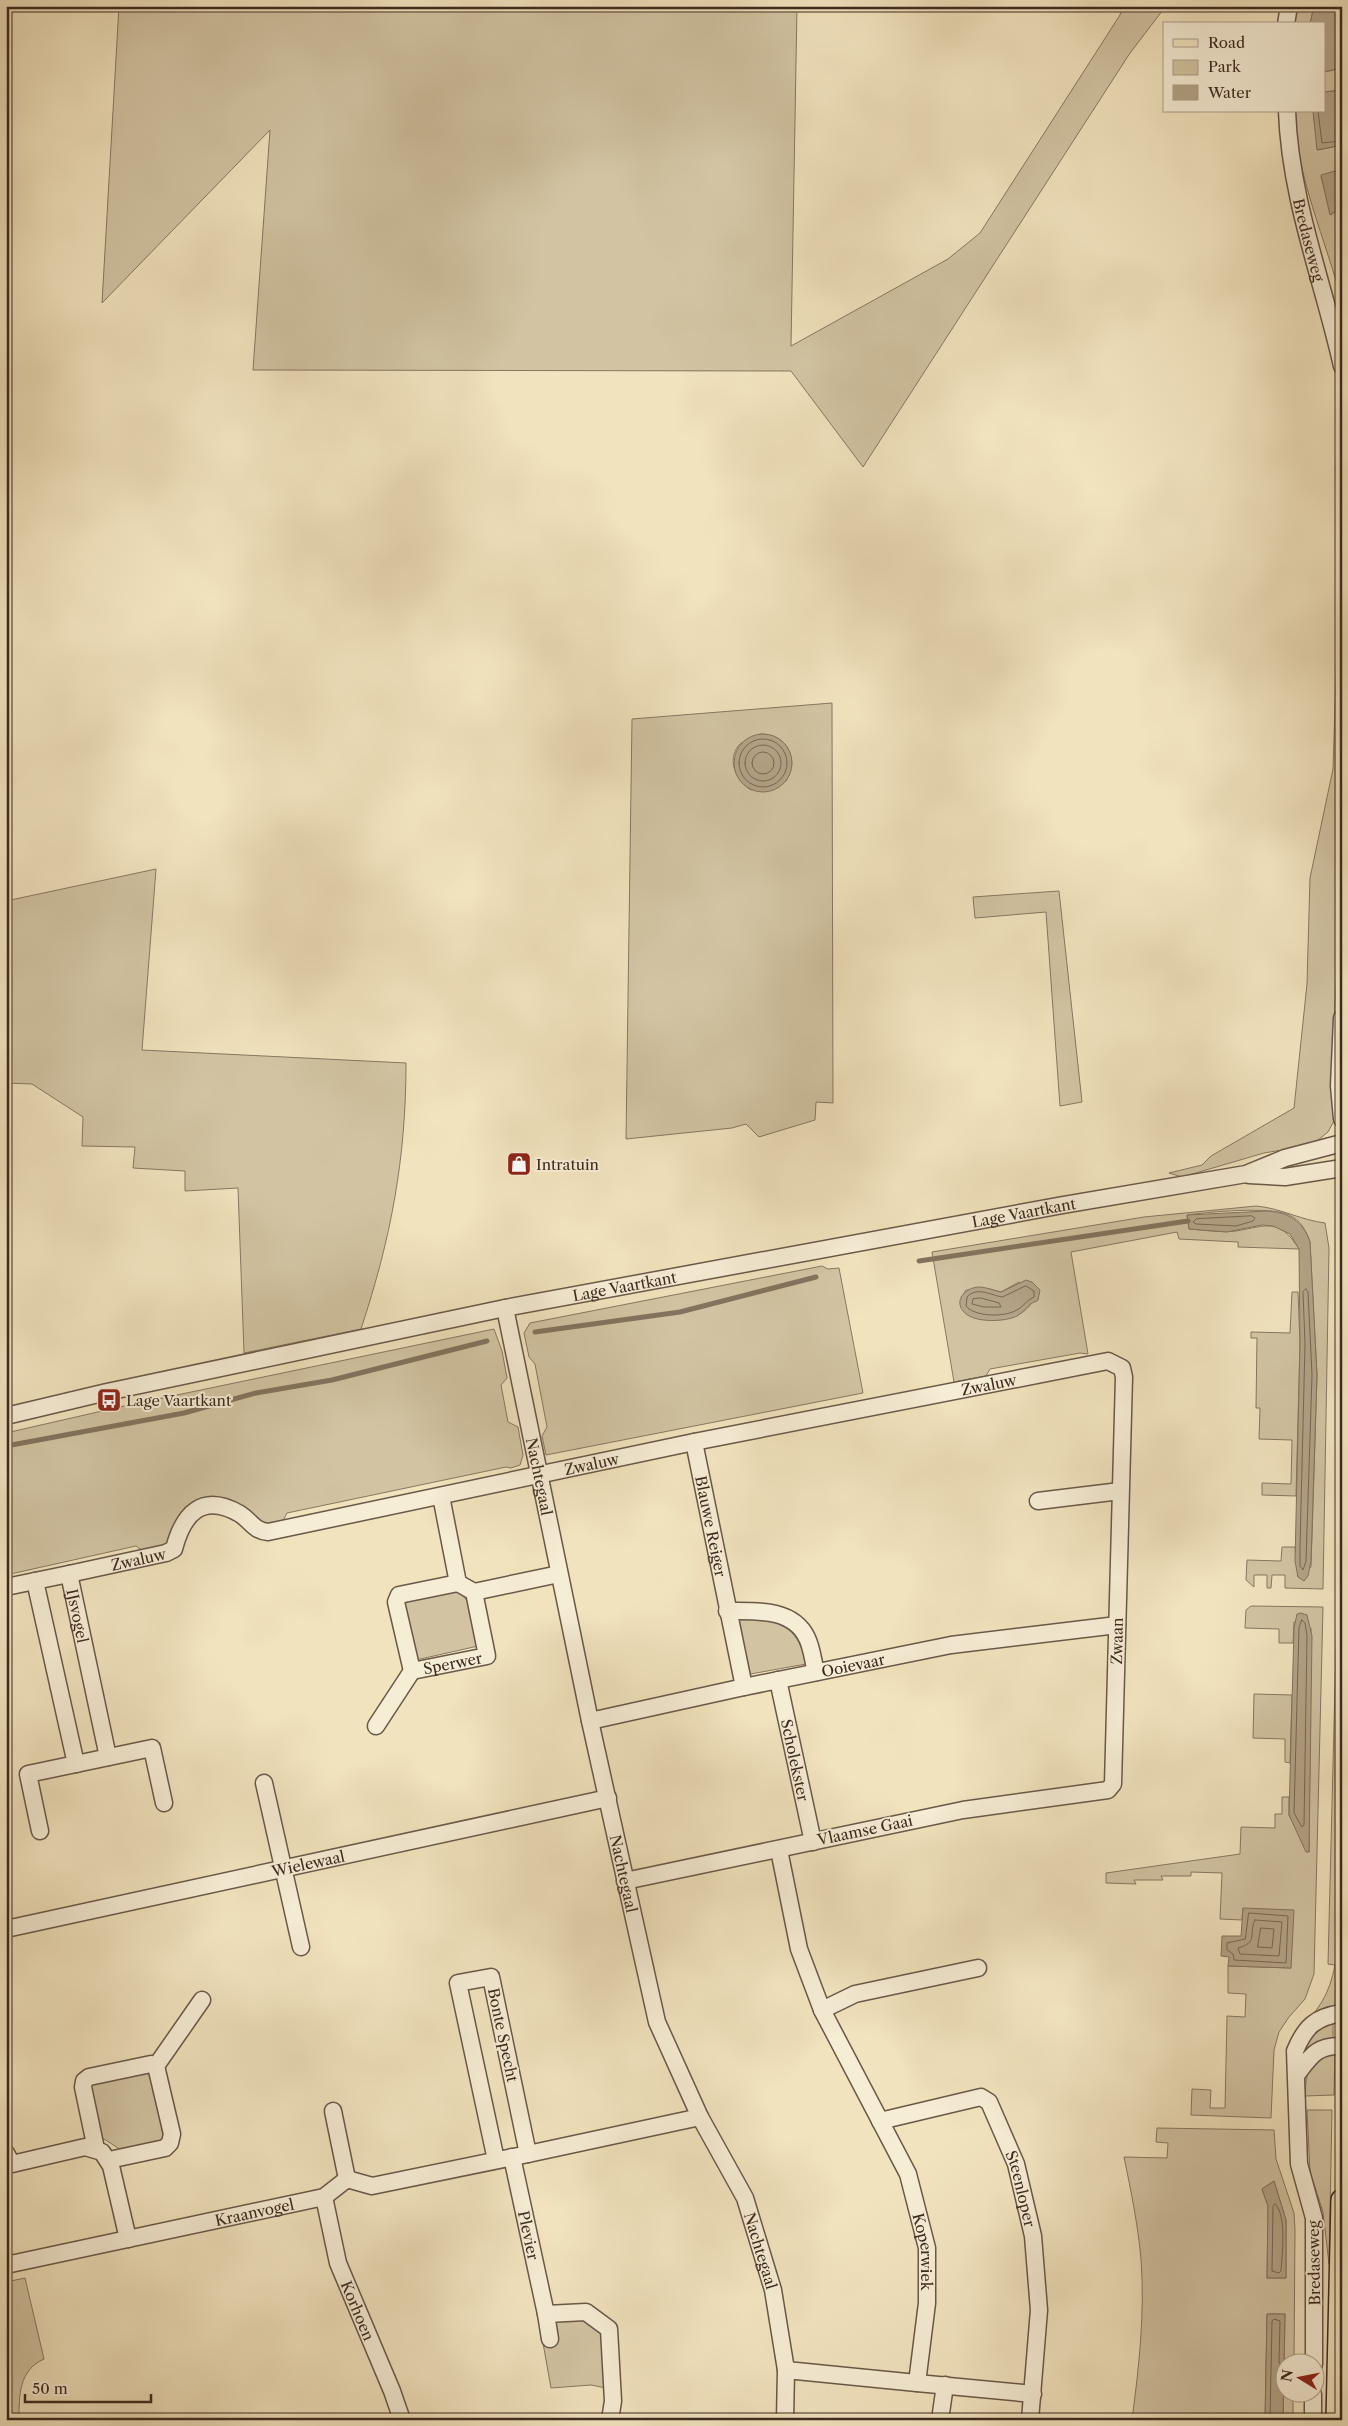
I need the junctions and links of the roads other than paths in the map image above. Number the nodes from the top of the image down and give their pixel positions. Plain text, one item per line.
1 (1289, 6) edge
2 (1286, 22) edge
3 (1287, 112) edge
4 (1342, 366) edge
5 (1342, 1018) edge
6 (1342, 1034) edge
7 (1342, 1119) edge
8 (1342, 1143) edge
9 (1342, 1168) edge
10 (1246, 1174) junction
11 (505, 1308) junction
12 (1116, 1364) joint
13 (6, 1416) edge
14 (694, 1442) junction
15 (539, 1474) junction
16 (1120, 1491) junction
17 (441, 1496) junction
18 (1038, 1501) dead end
19 (70, 1574) junction
20 (559, 1574) junction
21 (35, 1581) junction
22 (458, 1583) junction
23 (6, 1587) edge
24 (474, 1592) junction
25 (727, 1611) junction
26 (1117, 1625) junction
27 (412, 1672) junction
28 (816, 1672) junction
29 (778, 1680) junction
30 (744, 1687) junction
31 (590, 1722) junction
32 (376, 1726) dead end
33 (108, 1757) junction
34 (76, 1764) junction
35 (264, 1783) dead end
36 (1108, 1790) joint
37 (608, 1798) junction
38 (164, 1803) dead end
39 (40, 1831) dead end
40 (812, 1842) junction
41 (779, 1850) junction
42 (285, 1870) junction
43 (625, 1881) junction
44 (6, 1929) edge
45 (301, 1947) dead end
46 (978, 1968) dead end
47 (202, 2000) dead end
48 (822, 2010) junction
49 (1342, 2013) edge
50 (1342, 2046) edge
51 (156, 2066) junction
52 (1297, 2074) junction
53 (333, 2111) dead end
54 (700, 2117) junction
55 (880, 2121) junction
56 (96, 2149) junction
57 (528, 2154) junction
58 (9, 2158) edge
59 (504, 2159) junction
60 (109, 2160) junction
61 (347, 2178) junction
62 (324, 2197) junction
63 (1342, 2200) edge
64 (128, 2239) junction
65 (6, 2265) edge
66 (546, 2314) junction
67 (550, 2339) dead end
68 (1314, 2354) edge
69 (786, 2370) junction
70 (918, 2383) junction
71 (944, 2385) junction
72 (1033, 2394) junction
73 (1313, 2404) edge
74 (402, 2420) edge
75 (610, 2420) edge
76 (785, 2420) edge
77 (940, 2420) edge
78 (1030, 2420) edge
79 (1313, 2420) edge
80 (1337, 2420) edge

1 - 2 street
3 - 4 street, Bredaseweg
5 - 6 street
6 - 7 street
8 - 10 street, Lage Vaartkant
9 - 10 street, Lage Vaartkant
10 - 11 street, Lage Vaartkant
11 - 13 street, Lage Vaartkant
11 - 15 street, Nachtegaal
12 - 14 street, Zwaluw
12 - 16 street, Zwaan
14 - 15 street, Zwaluw
14 - 25 street, Blauwe Reiger
15 - 17 street, Zwaluw
15 - 20 street, Nachtegaal
16 - 18 street
16 - 26 street, Zwaan
17 - 19 street, Zwaluw
17 - 22 street
19 - 21 street, IJsvogel
19 - 33 street, IJsvogel
20 - 24 street
20 - 31 street, Nachtegaal
21 - 23 street
21 - 34 street
22 - 24 street
22 - 27 street, Sperwer
24 - 27 street, Sperwer
25 - 28 street
25 - 30 street, Blauwe Reiger
26 - 28 street, Ooievaar
26 - 36 street, Zwaan
27 - 32 street, Sperwer
28 - 29 street, Ooievaar
29 - 30 street, Ooievaar
29 - 40 street, Scholekster
30 - 31 street, Ooievaar
31 - 37 street, Nachtegaal
33 - 34 street
33 - 38 street
34 - 39 street
35 - 42 street
36 - 40 street, Vlaamse Gaai
37 - 42 street, Wielewaal
37 - 43 street, Nachtegaal
40 - 41 street, Vlaamse Gaai
41 - 43 street, Vlaamse Gaai
41 - 48 street, Koperwiek
42 - 44 street, Wielewaal
42 - 45 street
43 - 54 street, Nachtegaal
46 - 48 street
47 - 51 street
48 - 55 street, Koperwiek
49 - 52 street, Bredaseweg
50 - 52 street
51 - 56 street
51 - 60 street
52 - 68 street, Bredaseweg
53 - 61 street
54 - 57 street
54 - 69 street, Nachtegaal
55 - 70 street, Koperwiek
55 - 72 street, Steenloper
56 - 58 street
56 - 60 street
57 - 59 street
57 - 59 street, Bonte Specht
59 - 61 street
59 - 66 street, Plevier
60 - 64 street
61 - 62 street, Kraanvogel
62 - 64 street, Kraanvogel
62 - 74 street, Korhoen
63 - 80 main road, Bredaseweg
64 - 65 street, Kraanvogel
66 - 67 street, Plevier
66 - 75 street
69 - 70 street
69 - 76 street, Nachtegaal
70 - 71 street
71 - 72 street
71 - 77 street
72 - 78 street, Steenloper
73 - 79 street

